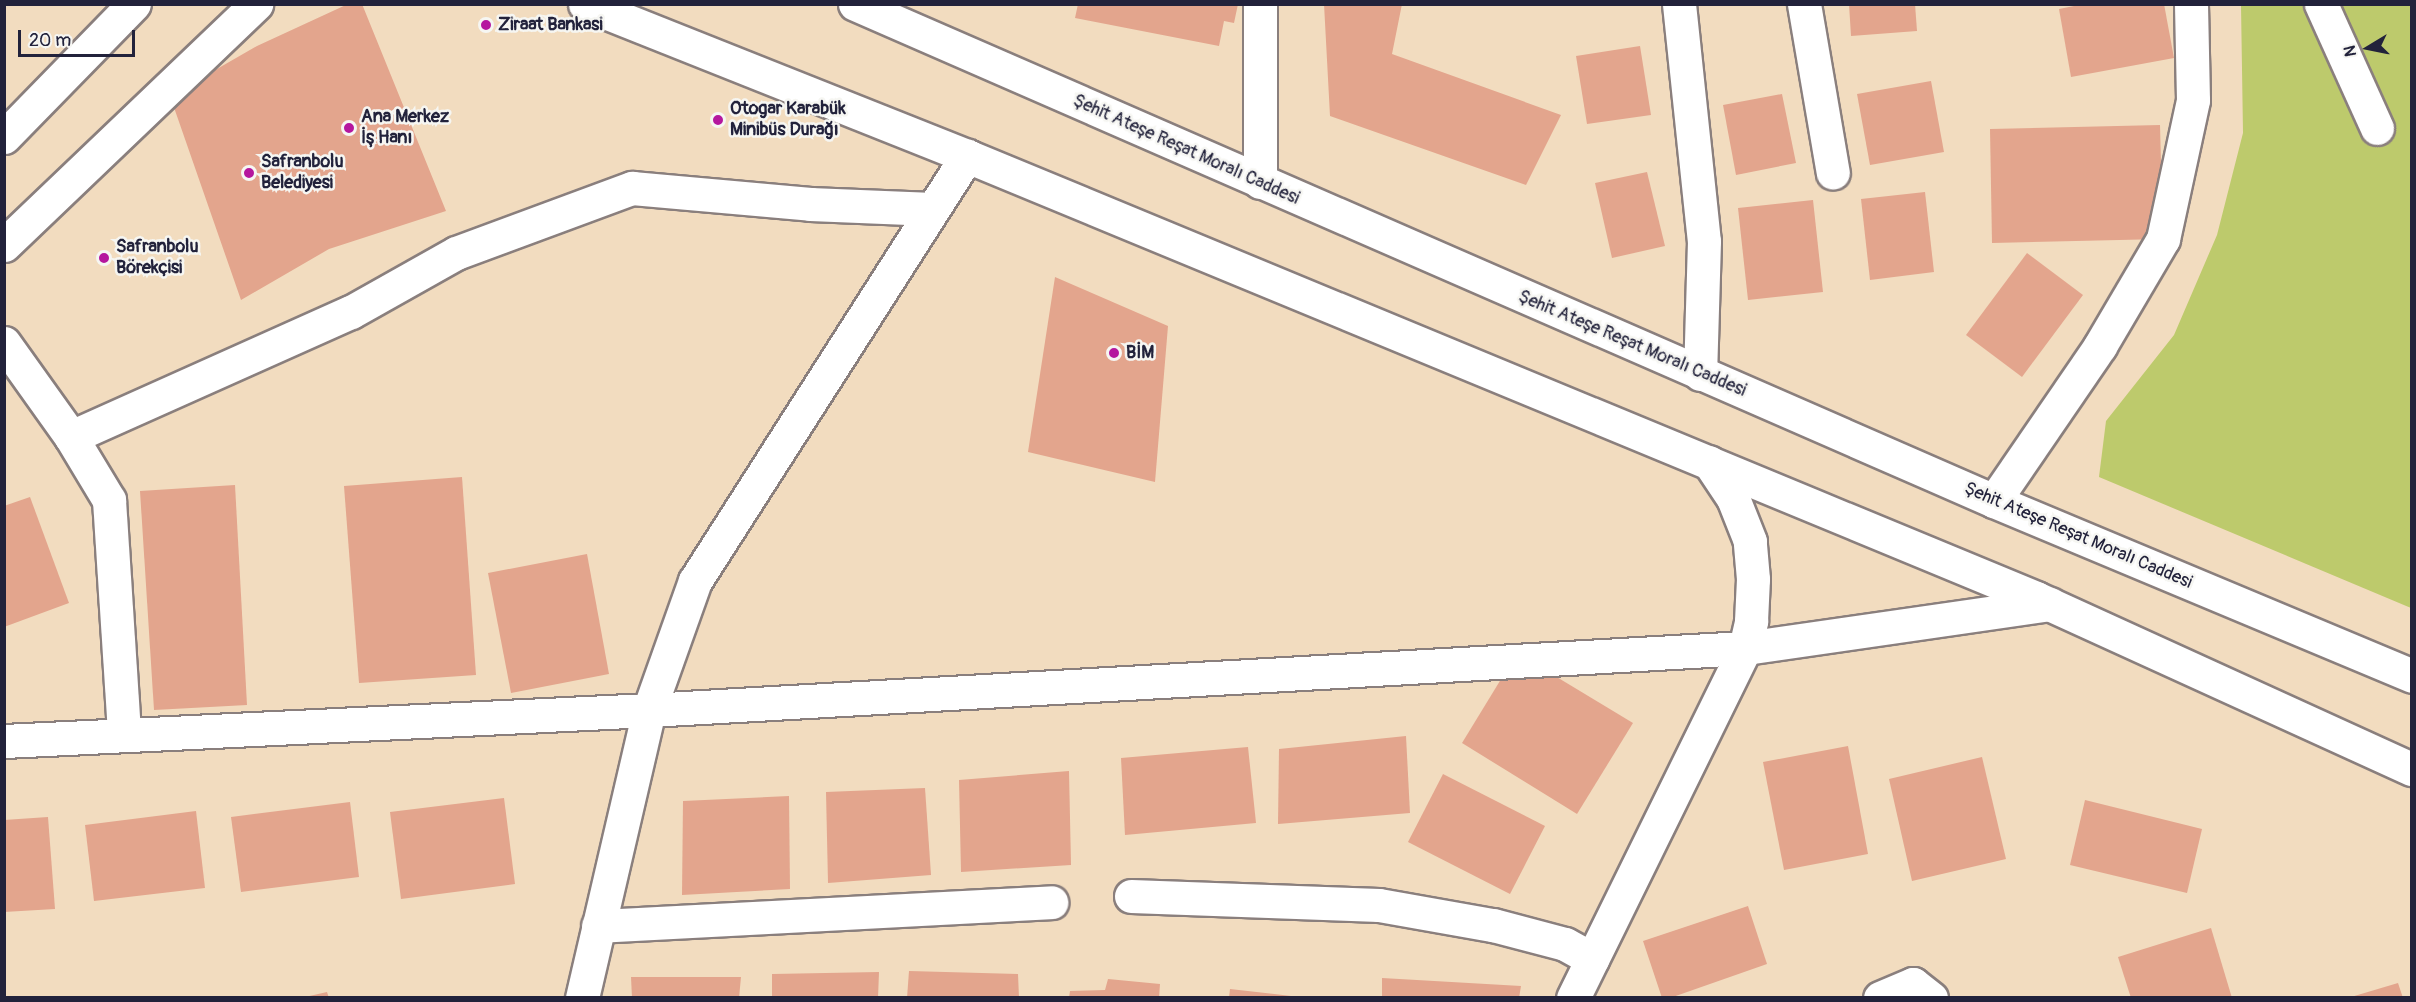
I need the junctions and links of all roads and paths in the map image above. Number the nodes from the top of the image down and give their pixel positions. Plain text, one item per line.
1 (134, 4) edge
2 (256, 4) edge
3 (585, 4) edge
4 (855, 4) edge
5 (1260, 4) edge
6 (1679, 4) edge
7 (1804, 4) edge
8 (2191, 4) edge
9 (2321, 4) edge
10 (2377, 128) dead end
11 (4, 137) edge
12 (967, 156) junction
13 (1833, 173) dead end
14 (1260, 182) junction
15 (933, 209) junction
16 (4, 245) edge
17 (4, 343) edge
18 (1700, 374) junction
19 (71, 437) junction
20 (1709, 462) junction
21 (1994, 501) junction
22 (2050, 604) junction
23 (1745, 648) junction
24 (2412, 676) edge
25 (649, 710) junction
26 (124, 734) junction
27 (4, 741) edge
28 (2412, 769) edge
29 (1131, 896) dead end
30 (1051, 902) dead end
31 (598, 926) junction
32 (1592, 959) junction
33 (582, 998) edge
34 (1573, 998) edge
35 (1880, 998) edge
36 (1931, 998) edge

1 - 11 street
2 - 16 street
3 - 12 street
4 - 14 street, Şehit Ateşe Reşat Moralı Caddesi
5 - 14 street
6 - 18 street
7 - 13 street
8 - 21 street
9 - 10 street
12 - 15 street
12 - 20 street
14 - 18 street, Şehit Ateşe Reşat Moralı Caddesi
15 - 19 street
15 - 25 street
17 - 19 street
18 - 21 street, Şehit Ateşe Reşat Moralı Caddesi
19 - 26 street
20 - 22 street
20 - 23 street
21 - 24 street, Şehit Ateşe Reşat Moralı Caddesi
22 - 23 street
22 - 28 street
23 - 25 street
23 - 32 street
25 - 26 street
25 - 31 street
26 - 27 street
29 - 32 street
30 - 31 street
31 - 33 street
32 - 34 street
35 - 36 street

